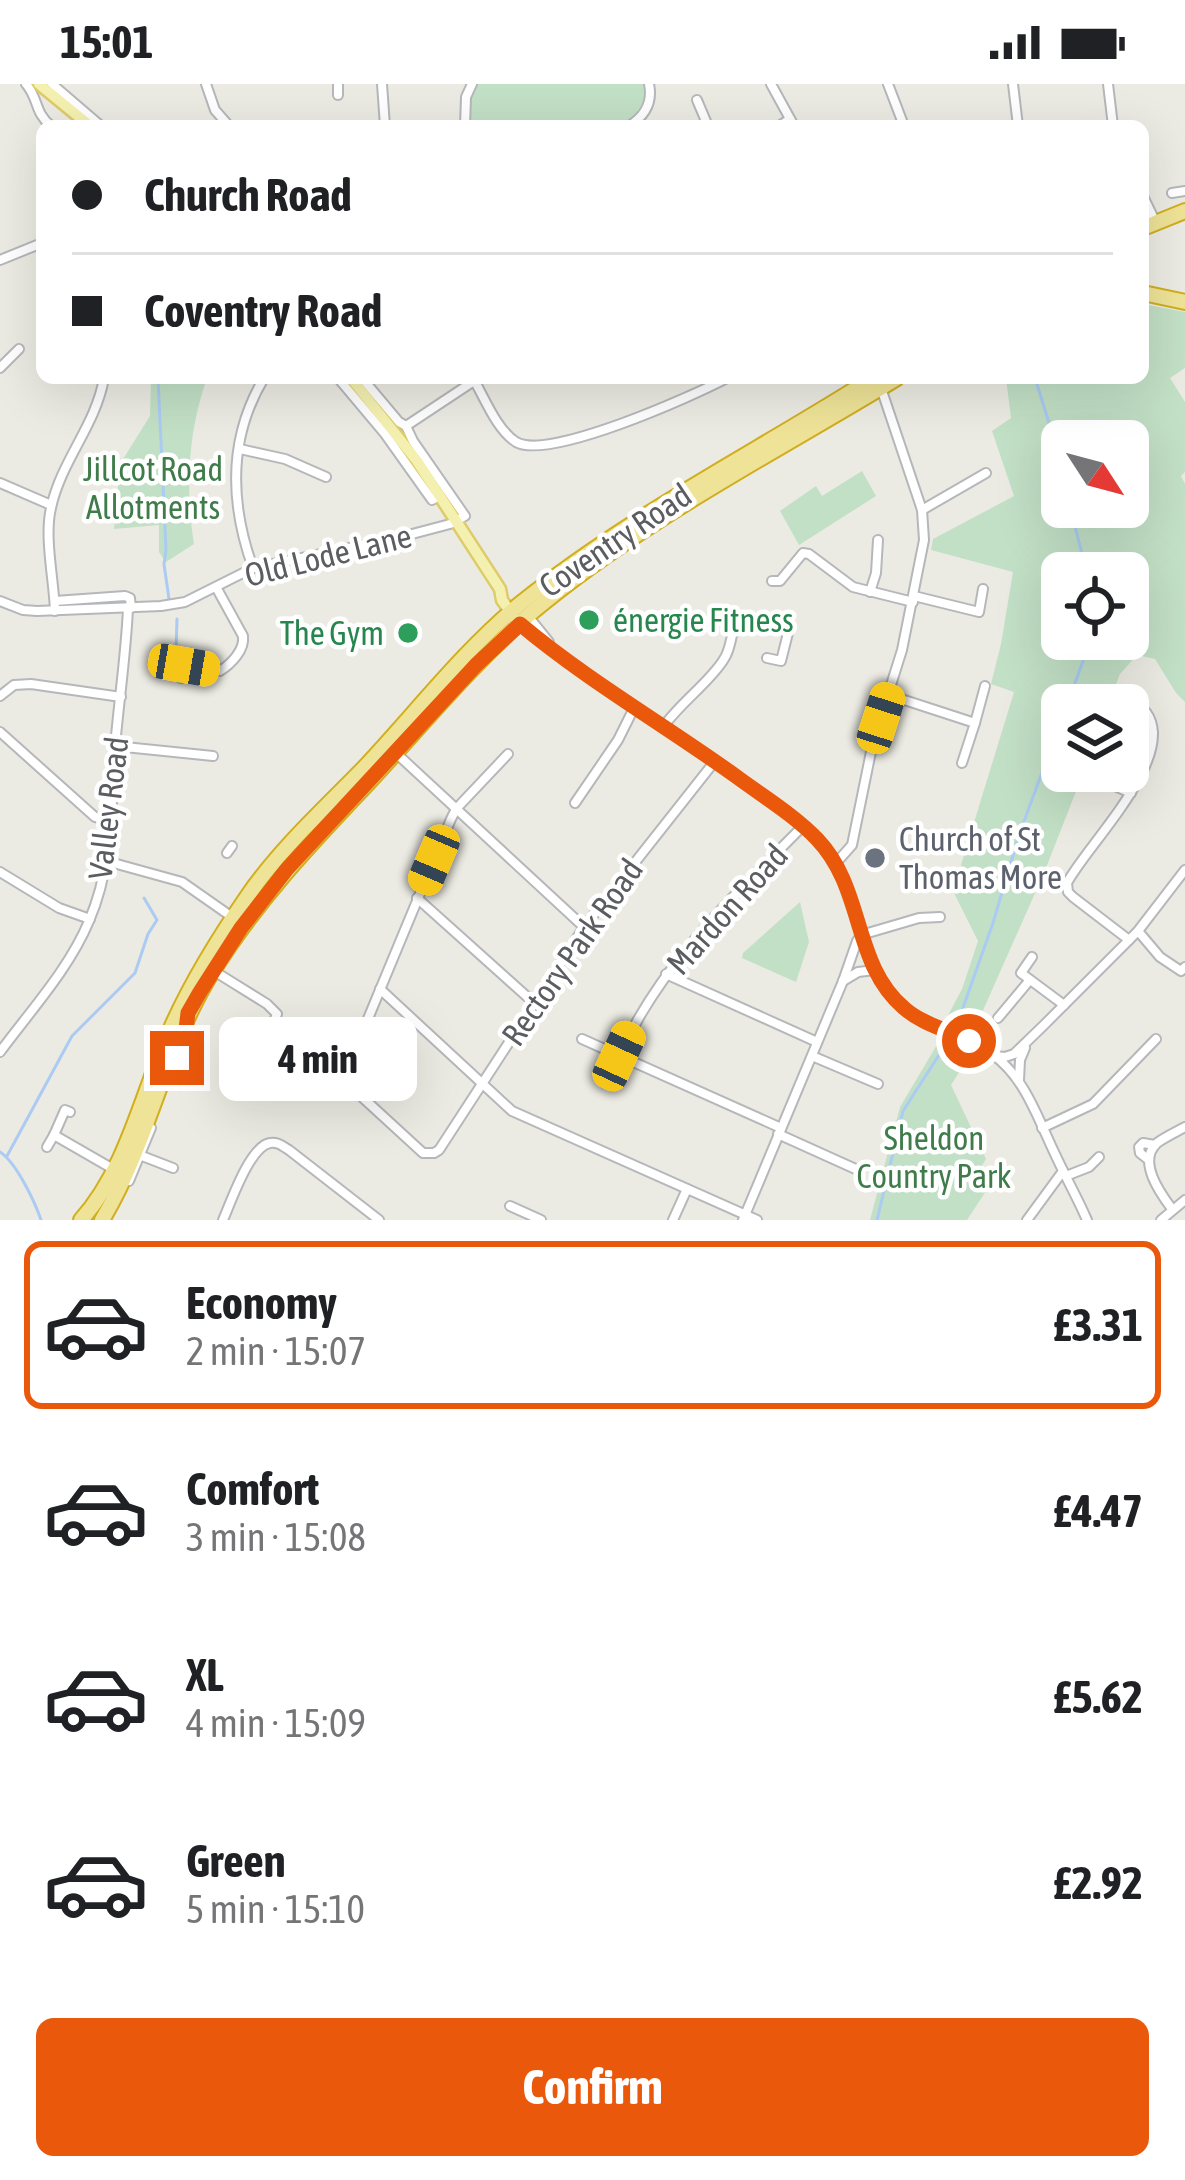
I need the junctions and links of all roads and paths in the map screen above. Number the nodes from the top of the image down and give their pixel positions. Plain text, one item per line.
1 (26, 84) edge
2 (40, 84) edge
3 (206, 84) edge
4 (382, 84) edge
5 (472, 84) edge
6 (649, 84) edge
7 (771, 84) edge
8 (888, 84) edge
9 (1012, 84) edge
10 (1108, 84) edge
11 (56, 91) edge
12 (697, 100) dead end
13 (44, 120) edge
14 (84, 120) edge
15 (93, 120) edge
16 (224, 120) edge
17 (385, 120) edge
18 (466, 120) edge
19 (638, 120) edge
20 (705, 120) edge
21 (790, 120) edge
22 (902, 120) edge
23 (1017, 120) edge
24 (1112, 120) edge
25 (1185, 191) edge
26 (1172, 193) dead end
27 (1185, 211) edge
28 (1149, 225) edge
29 (36, 246) edge
30 (0, 260) edge
31 (1149, 294) edge
32 (1185, 302) edge
33 (19, 349) dead end
34 (0, 368) edge
35 (103, 384) edge
36 (260, 384) edge
37 (343, 384) edge
38 (357, 384) edge
39 (367, 384) edge
40 (467, 384) edge
41 (479, 384) edge
42 (715, 384) edge
43 (875, 384) edge
44 (875, 384) edge
45 (877, 384) edge
46 (398, 424) junction
47 (410, 444) junction
48 (240, 449) junction
49 (986, 472) dead end
50 (326, 477) dead end
51 (0, 483) edge
52 (440, 495) junction
53 (51, 505) junction
54 (922, 511) junction
55 (457, 521) junction
56 (878, 540) dead end
57 (253, 568) junction
58 (772, 581) dead end
59 (216, 587) junction
60 (983, 589) dead end
61 (870, 592) junction
62 (913, 599) junction
63 (0, 601) edge
64 (55, 606) junction
65 (129, 608) junction
66 (518, 614) junction
67 (767, 658) dead end
68 (181, 678) dead end
69 (985, 686) dead end
70 (889, 695) junction
71 (0, 696) edge
72 (121, 697) junction
73 (634, 708) junction
74 (975, 723) junction
75 (664, 726) junction
76 (0, 731) edge
77 (1153, 732) dead end
78 (115, 746) junction
79 (389, 751) junction
80 (508, 754) dead end
81 (213, 756) dead end
82 (715, 761) junction
83 (962, 763) dead end
84 (1131, 793) joint
85 (575, 803) dead end
86 (456, 809) junction
87 (112, 822) junction
88 (803, 826) junction
89 (106, 861) junction
90 (836, 863) junction
91 (1185, 870) edge
92 (0, 872) edge
93 (417, 898) junction
94 (233, 918) junction
95 (90, 920) junction
96 (937, 920) dead end
97 (584, 927) junction
98 (1138, 931) junction
99 (861, 934) junction
100 (1129, 940) junction
101 (867, 952) junction
102 (1032, 957) dead end
103 (848, 962) junction
104 (1185, 967) edge
105 (874, 970) junction
106 (213, 971) junction
107 (666, 974) junction
108 (843, 981) junction
109 (1029, 981) junction
110 (380, 989) junction
111 (533, 1002) junction
112 (1064, 1005) junction
113 (188, 1013) junction
114 (998, 1018) dead end
115 (268, 1036) dead end
116 (582, 1040) dead end
117 (1156, 1040) dead end
118 (1028, 1041) junction
119 (817, 1042) junction
120 (0, 1052) edge
121 (619, 1056) junction
122 (812, 1056) junction
123 (994, 1056) junction
124 (1018, 1081) junction
125 (482, 1084) junction
126 (878, 1084) dead end
127 (70, 1112) dead end
128 (1185, 1127) edge
129 (1042, 1128) junction
130 (779, 1131) junction
131 (54, 1135) junction
132 (47, 1147) dead end
133 (142, 1156) junction
134 (1099, 1157) dead end
135 (173, 1168) dead end
136 (114, 1170) junction
137 (860, 1171) dead end
138 (1064, 1174) junction
139 (687, 1189) junction
140 (117, 1194) junction
141 (1185, 1200) edge
142 (510, 1206) dead end
143 (1172, 1209) junction
144 (744, 1217) edge
145 (81, 1220) edge
146 (102, 1220) edge
147 (223, 1220) edge
148 (380, 1220) edge
149 (541, 1220) edge
150 (673, 1220) edge
151 (757, 1220) edge
152 (1027, 1220) edge
153 (1087, 1220) edge
154 (1161, 1220) edge

1 - 13 street
2 - 11 main road
3 - 16 street
4 - 17 street
5 - 18 street
6 - 19 street
7 - 21 street
8 - 22 street
9 - 23 street
10 - 24 street
11 - 14 main road
11 - 15 street
12 - 20 street
25 - 26 street
27 - 28 highway
29 - 30 street
31 - 32 highway
33 - 34 street
35 - 53 street
36 - 48 street
37 - 52 street
38 - 46 main road
39 - 46 street
40 - 46 street
41 - 42 street
43 - 66 highway, Coventry Road
44 - 66 highway, Coventry Road
45 - 54 street
46 - 47 main road
47 - 52 main road
47 - 55 street
48 - 50 street
48 - 57 street
49 - 54 street
51 - 53 street
52 - 55 main road
53 - 64 street
54 - 62 street
55 - 57 street, Old Lode Lane
55 - 66 main road
56 - 61 street
57 - 59 street, Old Lode Lane
58 - 61 street
59 - 65 street, Old Lode Lane
59 - 68 street
60 - 62 street
61 - 62 street
62 - 70 street
63 - 64 street, Old Lode Lane
64 - 65 street, Old Lode Lane
65 - 72 street, Valley Road
66 - 73 street
66 - 79 highway, Coventry Road
66 - 79 highway, Coventry Road
67 - 75 street
69 - 74 street
70 - 74 street
70 - 90 street
71 - 72 street
72 - 78 street, Valley Road
73 - 75 street
73 - 85 street
74 - 83 street
75 - 82 street
76 - 87 street
77 - 84 street
78 - 81 street
78 - 87 street, Valley Road
79 - 86 street
79 - 94 highway
79 - 106 highway, Coventry Road
80 - 86 street
82 - 88 street
82 - 97 street, Rectory Park Road
84 - 100 street
86 - 93 street
86 - 97 street
87 - 89 street, Valley Road
88 - 90 street
88 - 107 street, Mardon Road
89 - 94 street
89 - 95 street, Valley Road
90 - 99 street
91 - 98 street
92 - 95 street
93 - 110 street
93 - 111 street
94 - 136 highway
95 - 120 street, Valley Road
96 - 99 street
97 - 111 street, Rectory Park Road
98 - 100 street
98 - 104 street
99 - 101 street
99 - 103 street
100 - 112 street
101 - 103 street
101 - 105 street
102 - 109 street
103 - 108 street
105 - 108 street
105 - 123 street
106 - 113 highway, Coventry Road
106 - 115 street
107 - 119 street
107 - 121 street, Mardon Road
108 - 119 street
109 - 112 street
109 - 114 street
110 - 125 street
110 - 125 street, Rectory Park Road
111 - 125 street, Rectory Park Road
112 - 118 street
113 - 133 street, Coventry Road
113 - 140 highway, Coventry Road
116 - 121 street
117 - 129 street
118 - 123 street
118 - 124 street
119 - 122 street
121 - 130 street
122 - 126 street
122 - 130 street
123 - 124 street
124 - 129 street
125 - 139 street
127 - 131 street
128 - 143 street
129 - 138 street
130 - 137 street
130 - 144 street
131 - 132 street
131 - 136 street
133 - 135 street
133 - 140 street, Coventry Road
134 - 138 street
136 - 145 highway
138 - 152 street
138 - 153 street
139 - 144 street
139 - 150 street
140 - 146 highway, Coventry Road
141 - 143 street
142 - 149 street
143 - 154 street
144 - 151 street
147 - 148 street

